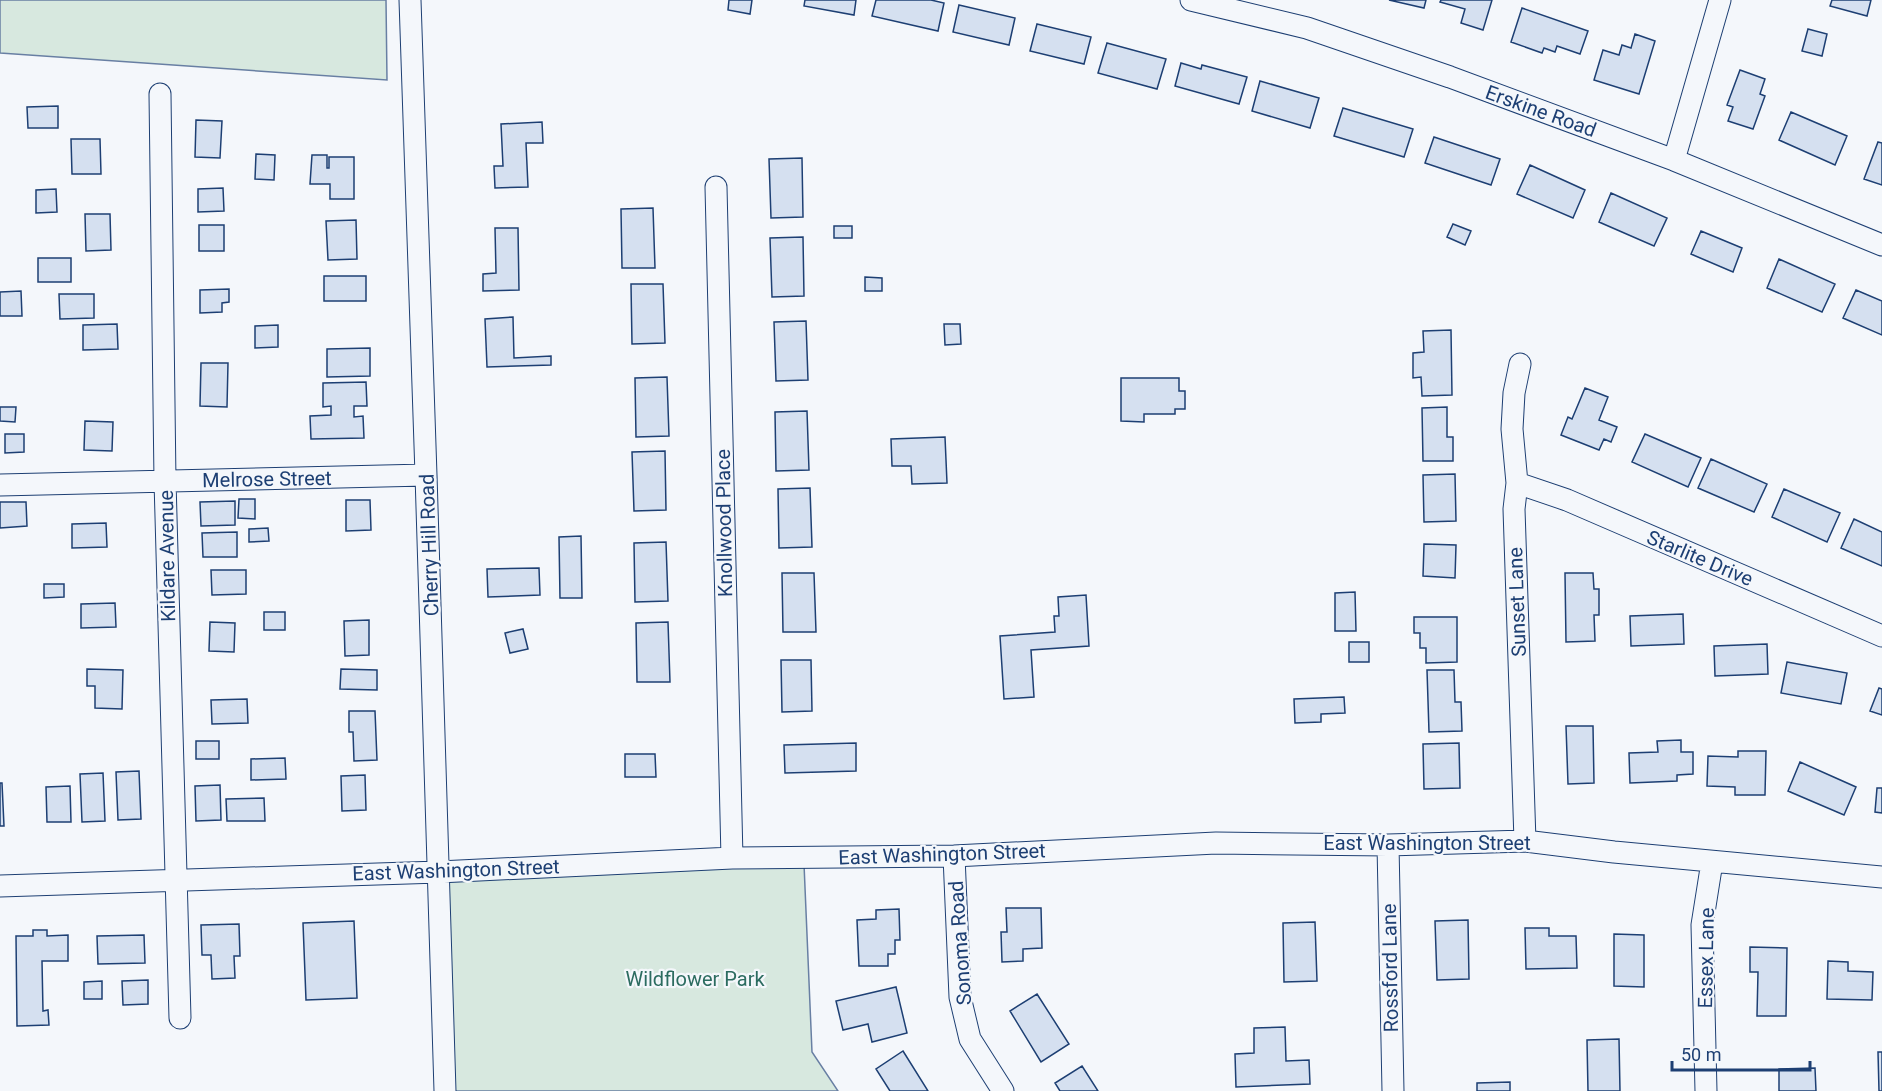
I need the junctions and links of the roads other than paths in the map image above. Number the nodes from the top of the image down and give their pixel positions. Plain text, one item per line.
1 (410, 0) edge
2 (1191, 0) edge
3 (1720, 0) edge
4 (160, 94) dead end
5 (1674, 160) junction
6 (716, 187) dead end
7 (1882, 245) edge
8 (1520, 364) dead end
9 (426, 475) junction
10 (165, 481) junction
11 (1516, 483) junction
12 (0, 485) edge
13 (1882, 636) edge
14 (1525, 841) junction
15 (1388, 845) junction
16 (954, 856) junction
17 (732, 858) junction
18 (1712, 862) junction
19 (439, 872) junction
20 (1882, 877) edge
21 (175, 880) junction
22 (0, 886) edge
23 (180, 1018) dead end
24 (445, 1091) edge
25 (1003, 1091) edge
26 (1393, 1091) edge
27 (1706, 1091) edge

1 - 9 street, Cherry Hill Road
2 - 5 street, Erskine Road
3 - 5 street
4 - 10 street, Kildare Avenue
5 - 7 street, Erskine Road
6 - 17 street, Knollwood Place
8 - 11 street, Sunset Lane
9 - 10 street, Melrose Street
9 - 19 street, Cherry Hill Road
10 - 12 street, Melrose Street
10 - 21 street, Kildare Avenue
11 - 13 street, Starlite Drive
11 - 14 street, Sunset Lane
14 - 15 street, East Washington Street
14 - 18 street, East Washington Street
15 - 16 street, East Washington Street
15 - 26 street, Rossford Lane
16 - 17 street, East Washington Street
16 - 25 street, Sonoma Road
17 - 19 street, East Washington Street
18 - 20 street, East Washington Street
18 - 27 street, Essex Lane
19 - 21 street, East Washington Street
19 - 24 street, Cherry Hill Road
21 - 22 street, East Washington Street
21 - 23 street, Kildare Avenue

